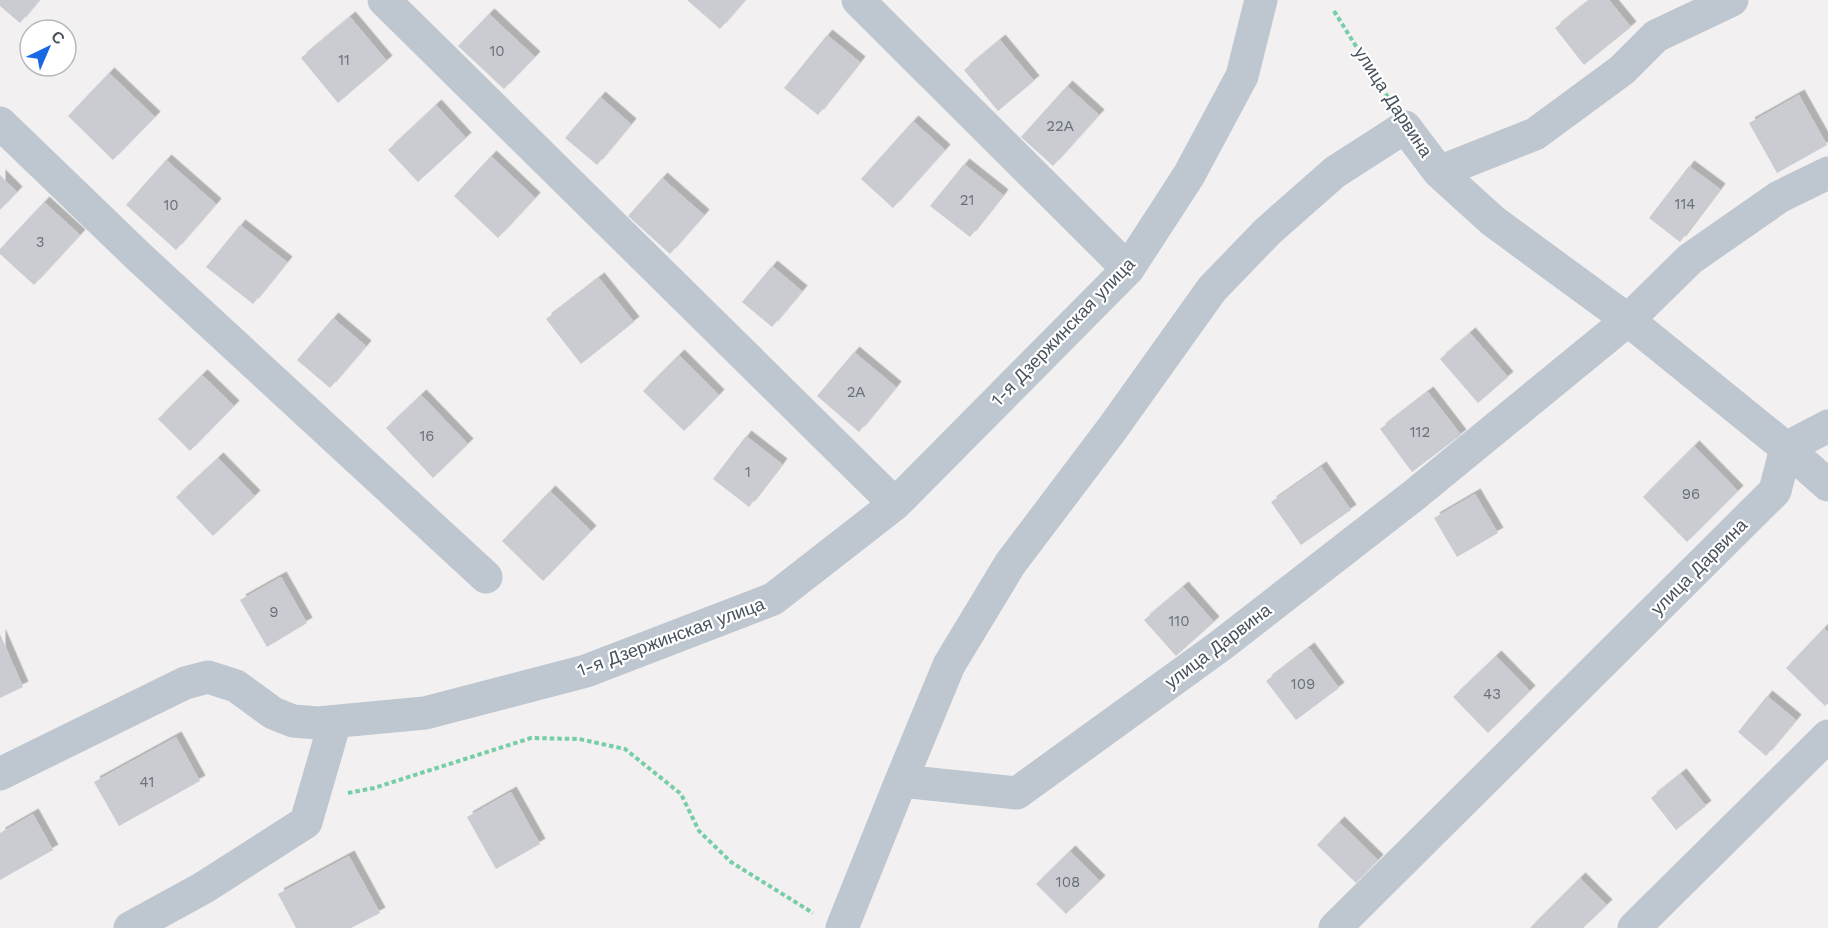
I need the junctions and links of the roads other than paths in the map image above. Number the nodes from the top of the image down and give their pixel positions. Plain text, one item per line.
1 (384, 0) edge
2 (858, 0) edge
3 (1261, 0) edge
4 (1732, 0) edge
5 (0, 123) edge
6 (1439, 172) junction
7 (1828, 173) edge
8 (1128, 269) junction
9 (1628, 320) junction
10 (1828, 426) edge
11 (1786, 448) junction
12 (1828, 485) edge
13 (895, 504) junction
14 (486, 577) dead end
15 (335, 722) junction
16 (1828, 736) edge
17 (0, 774) edge
18 (901, 782) junction
19 (832, 923) edge
20 (130, 928) edge
21 (1335, 928) edge
22 (1634, 928) edge

1 - 13 street
2 - 8 street
3 - 8 street, 1-я Дзержинская улица
4 - 6 street
5 - 14 street
6 - 9 street, улица Дарвина
6 - 18 street, улица Дарвина
7 - 9 street, улица Дарвина
8 - 13 street, 1-я Дзержинская улица
9 - 11 street, улица Дарвина
9 - 18 street, улица Дарвина
10 - 11 street
11 - 12 street, улица Дарвина
11 - 21 street, улица Дарвина
13 - 15 street, 1-я Дзержинская улица
15 - 17 street, 1-я Дзержинская улица
15 - 20 street
16 - 22 street
18 - 19 street

